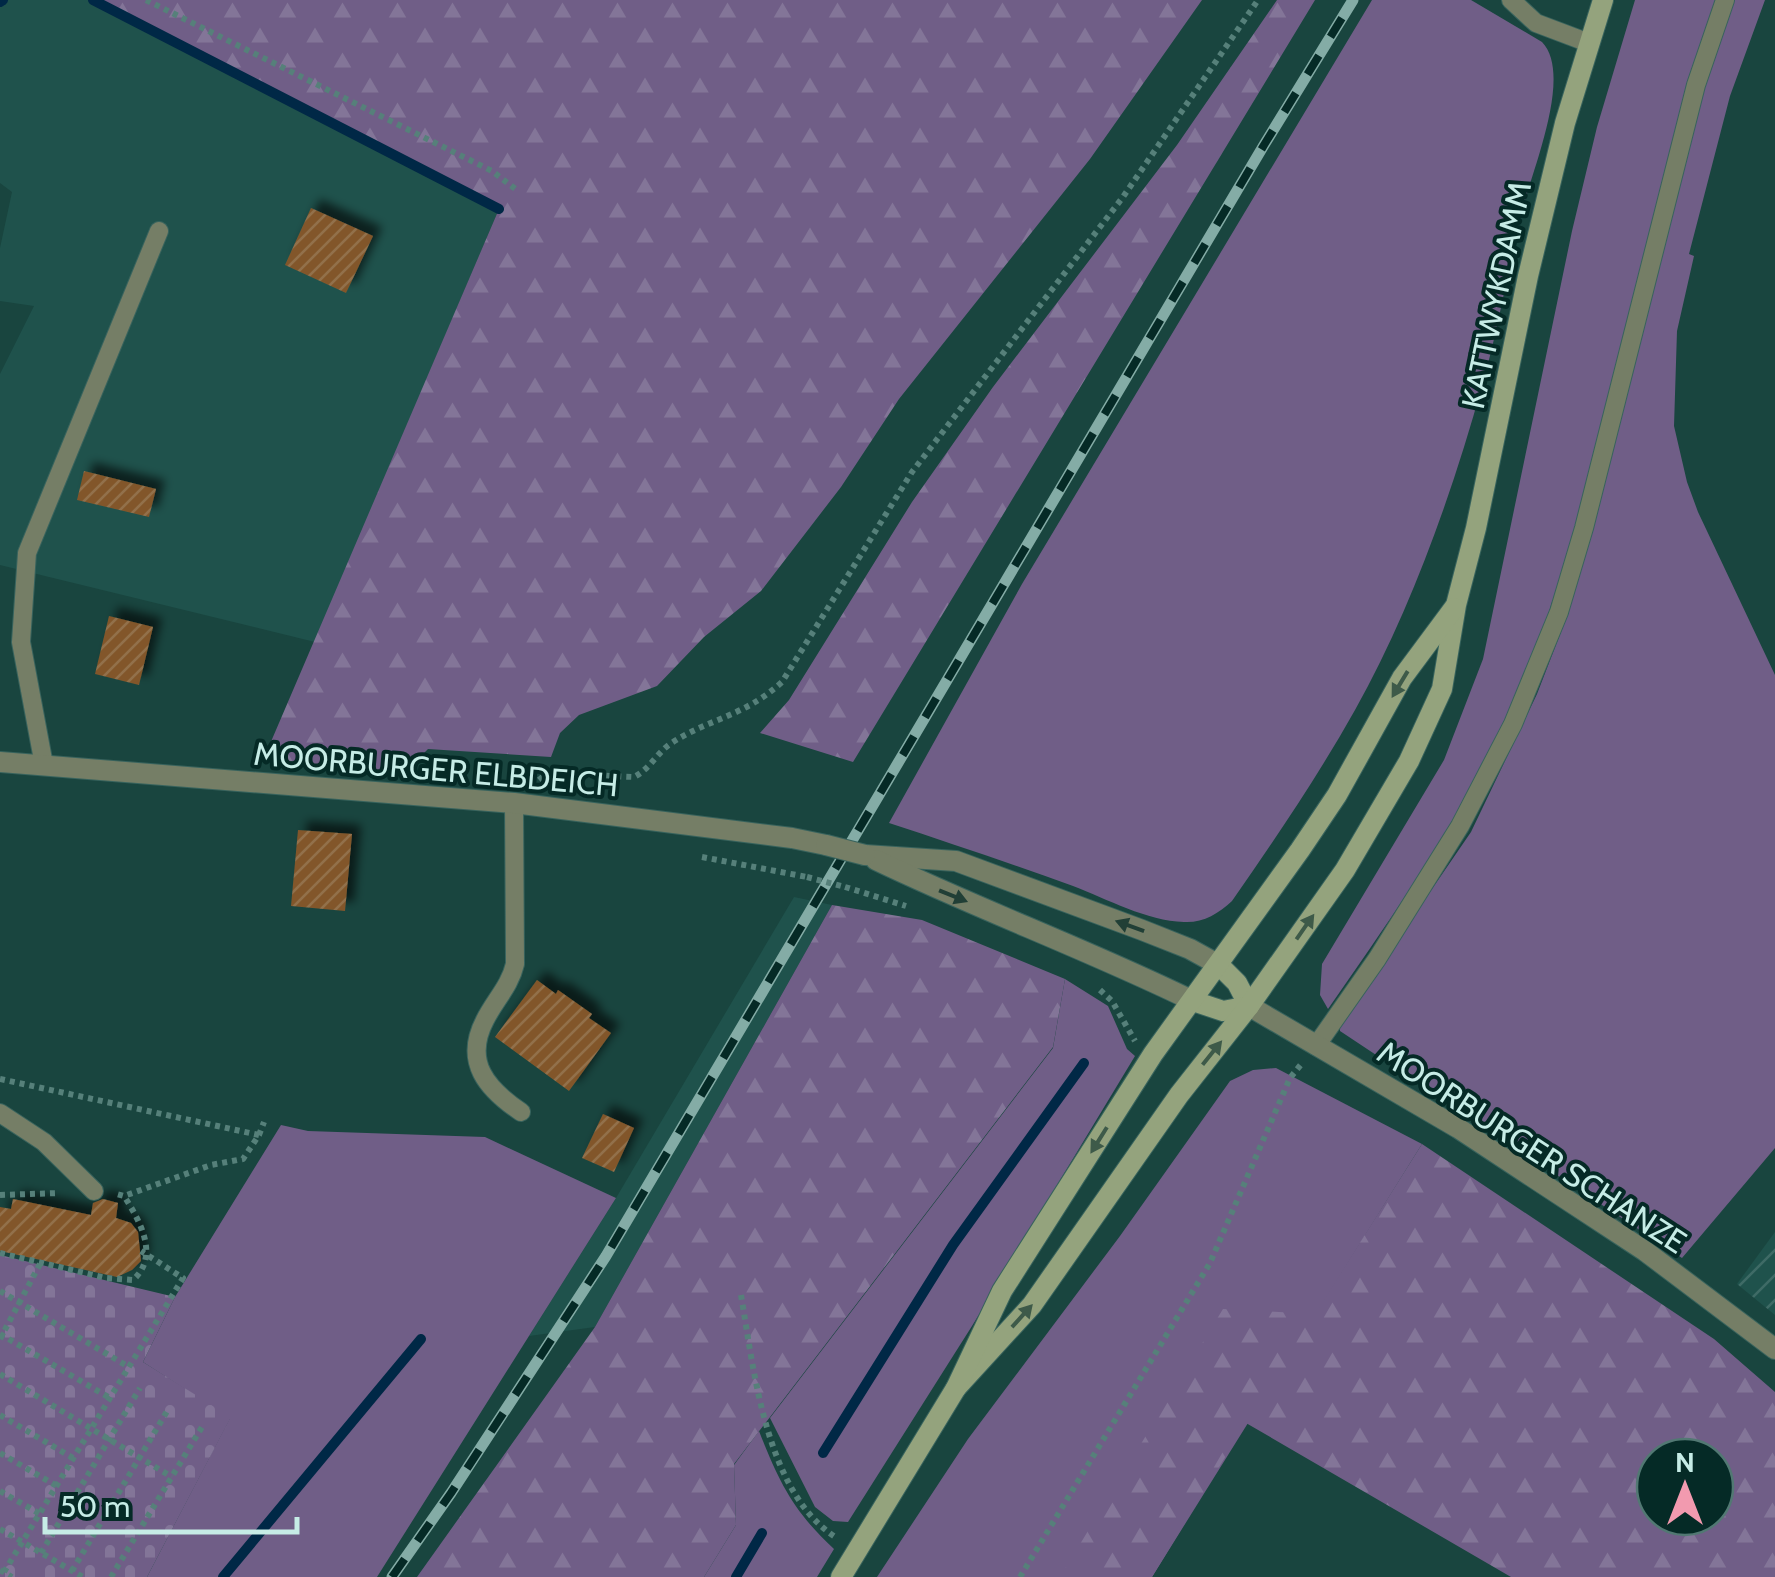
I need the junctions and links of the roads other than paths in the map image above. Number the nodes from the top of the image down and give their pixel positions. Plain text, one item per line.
1 (1511, 0) edge
2 (1603, 0) edge
3 (1724, 0) edge
4 (1589, 42) junction
5 (159, 231) dead end
6 (1456, 604) junction
7 (0, 762) edge
8 (44, 765) junction
9 (514, 803) junction
10 (865, 855) junction
11 (1219, 966) junction
12 (1193, 1002) junction
13 (1249, 1006) junction
14 (1316, 1046) junction
15 (522, 1112) dead end
16 (0, 1113) edge
17 (101, 1196) road end
18 (1775, 1348) edge
19 (956, 1388) junction
20 (841, 1577) edge

1 - 4 lane
2 - 4 main road, KATTWYKDAMM
3 - 14 lane
4 - 6 main road, KATTWYKDAMM
5 - 8 lane
6 -> 11 main road, KATTWYKDAMM
13 -> 6 main road, KATTWYKDAMM
7 - 8 street, MOORBURGER ELBDEICH
8 - 9 street, MOORBURGER ELBDEICH
9 - 10 street, MOORBURGER ELBDEICH, bridge
9 - 15 lane
11 -> 10 street, MOORBURGER ELBDEICH
10 -> 12 street, MOORBURGER ELBDEICH
11 - 12 main road, KATTWYKDAMM
11 - 13 main road
12 - 13 main road
12 -> 19 main road, KATTWYKDAMM
13 - 14 street, MOORBURGER SCHANZE
19 -> 13 main road, KATTWYKDAMM
14 - 18 street, MOORBURGER SCHANZE
16 - 17 lane
19 - 20 main road

